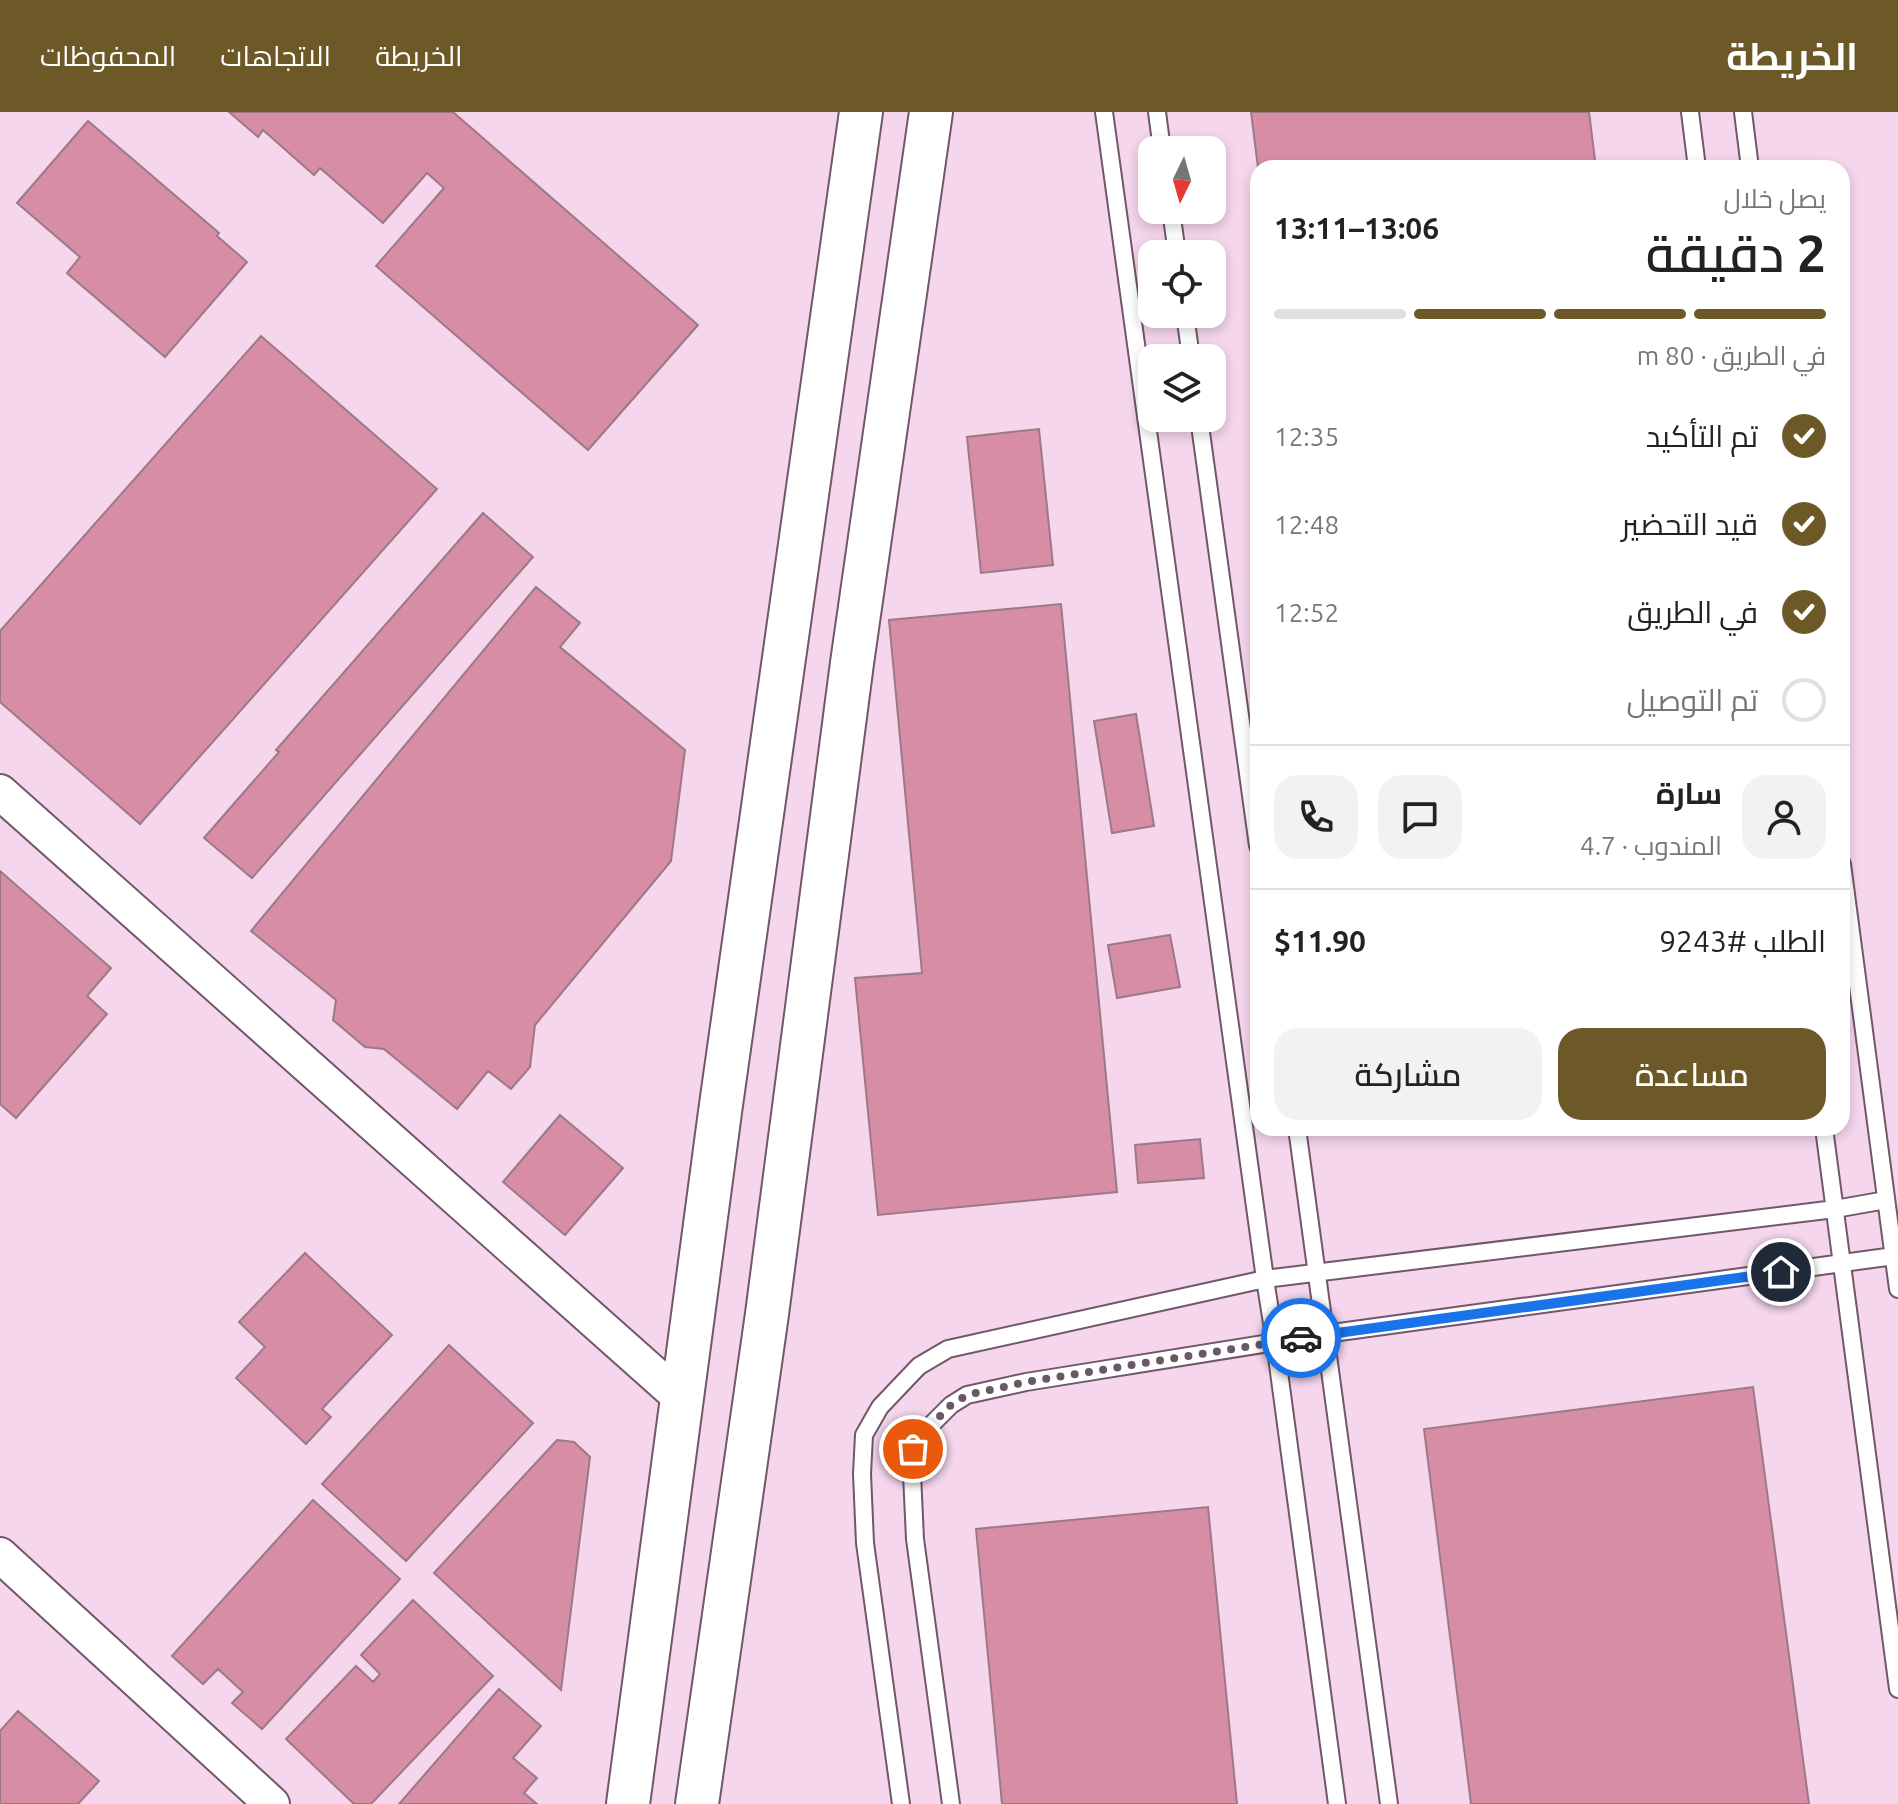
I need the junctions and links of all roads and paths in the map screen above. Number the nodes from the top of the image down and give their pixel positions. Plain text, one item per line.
1 (861, 112) edge
2 (931, 112) edge
3 (1104, 112) edge
4 (1157, 112) edge
5 (1690, 112) edge
6 (1743, 112) edge
7 (1160, 136) edge
8 (1696, 160) edge
9 (1749, 160) edge
10 (1201, 432) edge
11 (1250, 788) edge
12 (0, 792) edge
13 (1850, 925) edge
14 (1298, 1136) edge
15 (1825, 1136) edge
16 (1886, 1200) junction
17 (1835, 1209) junction
18 (1894, 1256) junction
19 (1842, 1264) junction
20 (1317, 1272) junction
21 (1265, 1279) junction
22 (1898, 1289) edge
23 (1325, 1334) junction
24 (1275, 1342) junction
25 (682, 1399) junction
26 (0, 1555) edge
27 (1898, 1689) edge
28 (272, 1804) edge
29 (628, 1804) edge
30 (697, 1804) edge
31 (901, 1804) edge
32 (951, 1804) edge
33 (1337, 1804) edge
34 (1389, 1804) edge

1 - 25 street
2 - 30 street
3 - 21 lane
4 - 7 lane
5 - 8 lane
6 - 9 lane
10 - 11 lane
12 - 25 street
13 - 16 lane
14 - 20 lane
15 - 17 lane
16 - 17 lane
16 - 18 lane
17 - 19 lane
17 - 20 lane
18 - 19 lane
18 - 22 lane
19 - 23 lane
19 - 27 lane
20 - 21 lane
20 - 23 lane
21 - 24 lane
21 - 31 lane
23 - 24 lane
23 - 34 lane
24 - 32 lane
24 - 33 lane
25 - 29 street
26 - 28 street

